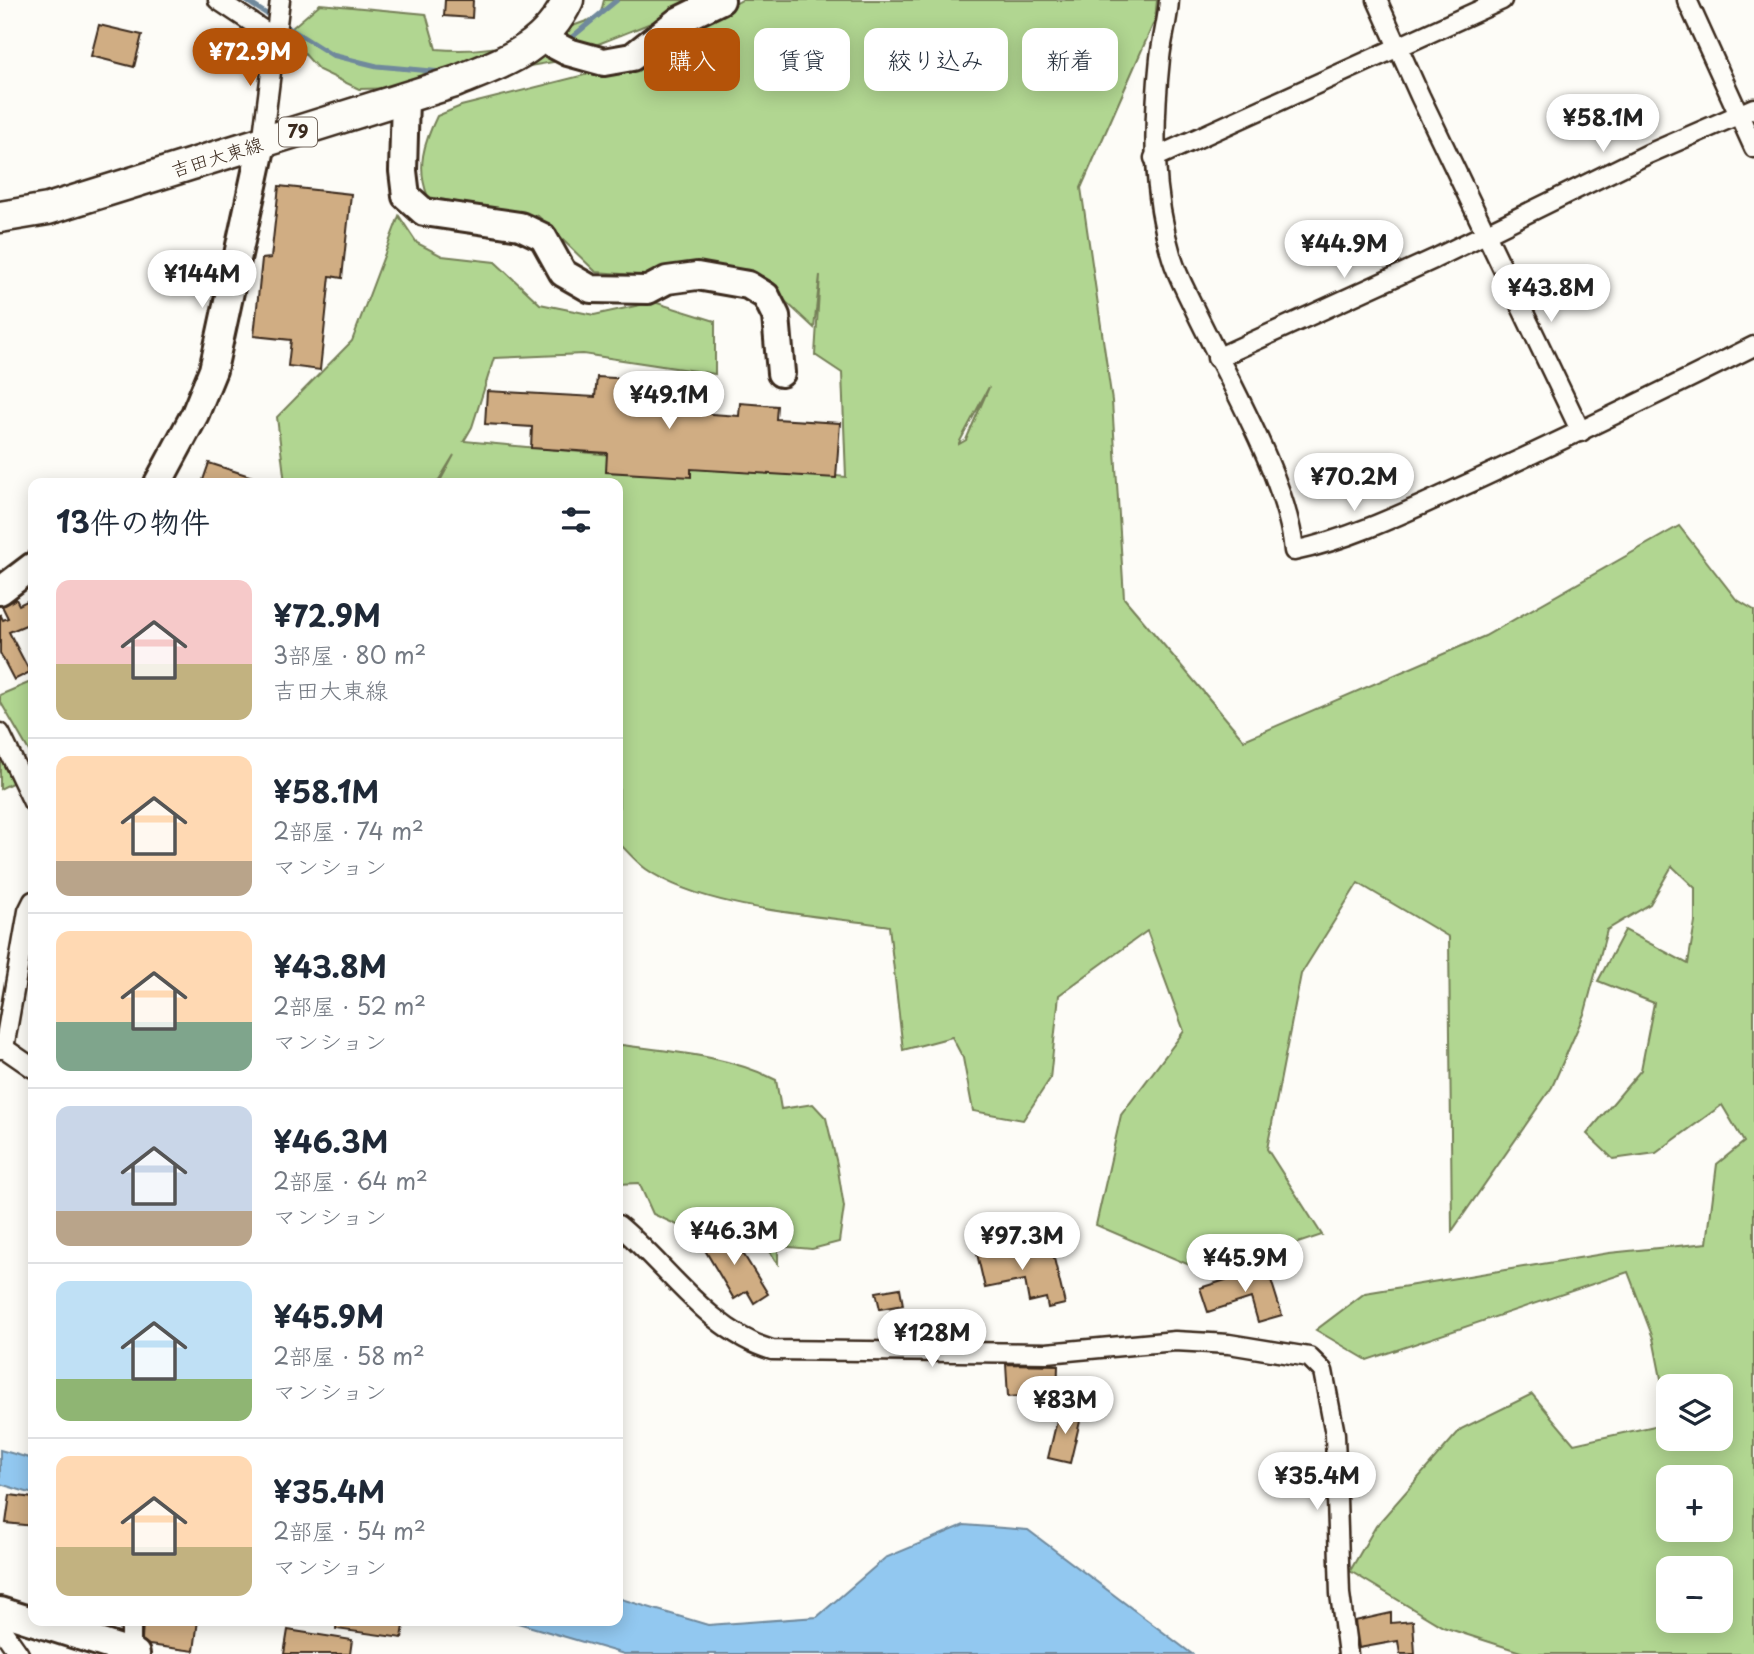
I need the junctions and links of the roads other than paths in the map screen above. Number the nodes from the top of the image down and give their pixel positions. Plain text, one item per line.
1 (218, 0) edge
2 (568, 0) edge
3 (721, 0) edge
4 (1169, 0) edge
5 (1377, 0) edge
6 (1502, 0) edge
7 (1687, 0) edge
8 (280, 4) edge
9 (276, 35) junction
10 (543, 39) junction
11 (1398, 45) junction
12 (405, 98) junction
13 (1746, 111) edge
14 (262, 144) junction
15 (1754, 148) edge
16 (1154, 158) junction
17 (0, 217) edge
18 (1486, 233) junction
19 (1754, 346) edge
20 (1217, 358) junction
21 (781, 373) dead end
22 (1581, 432) junction
23 (161, 478) edge
24 (28, 570) edge
25 (0, 591) edge
26 (0, 733) edge
27 (28, 792) edge
28 (28, 911) edge
29 (2, 1048) edge
30 (28, 1065) edge
31 (623, 1230) edge
32 (0, 1611) edge
33 (28, 1620) edge
34 (48, 1626) edge
35 (131, 1626) edge
36 (0, 1627) edge
37 (133, 1653) edge
38 (19, 1654) edge
39 (1348, 1654) edge

1 - 9 street
2 - 10 main road, 吉田大東線 / 79
3 - 10 street
4 - 16 street
5 - 11 street
6 - 11 street
7 - 13 street
8 - 9 street
9 - 14 street
10 - 12 main road, 吉田大東線 / 79
11 - 16 street
11 - 18 street
12 - 14 main road, 吉田大東線 / 79
12 - 21 street
13 - 15 street
13 - 18 street
14 - 17 main road, 吉田大東線 / 79
14 - 23 street
16 - 20 street
18 - 20 street
18 - 22 street
19 - 22 street
20 - 22 street
24 - 25 street
26 - 27 street
28 - 29 street
29 - 30 street
31 - 39 street
32 - 33 street
34 - 37 street
35 - 37 street
36 - 38 street

